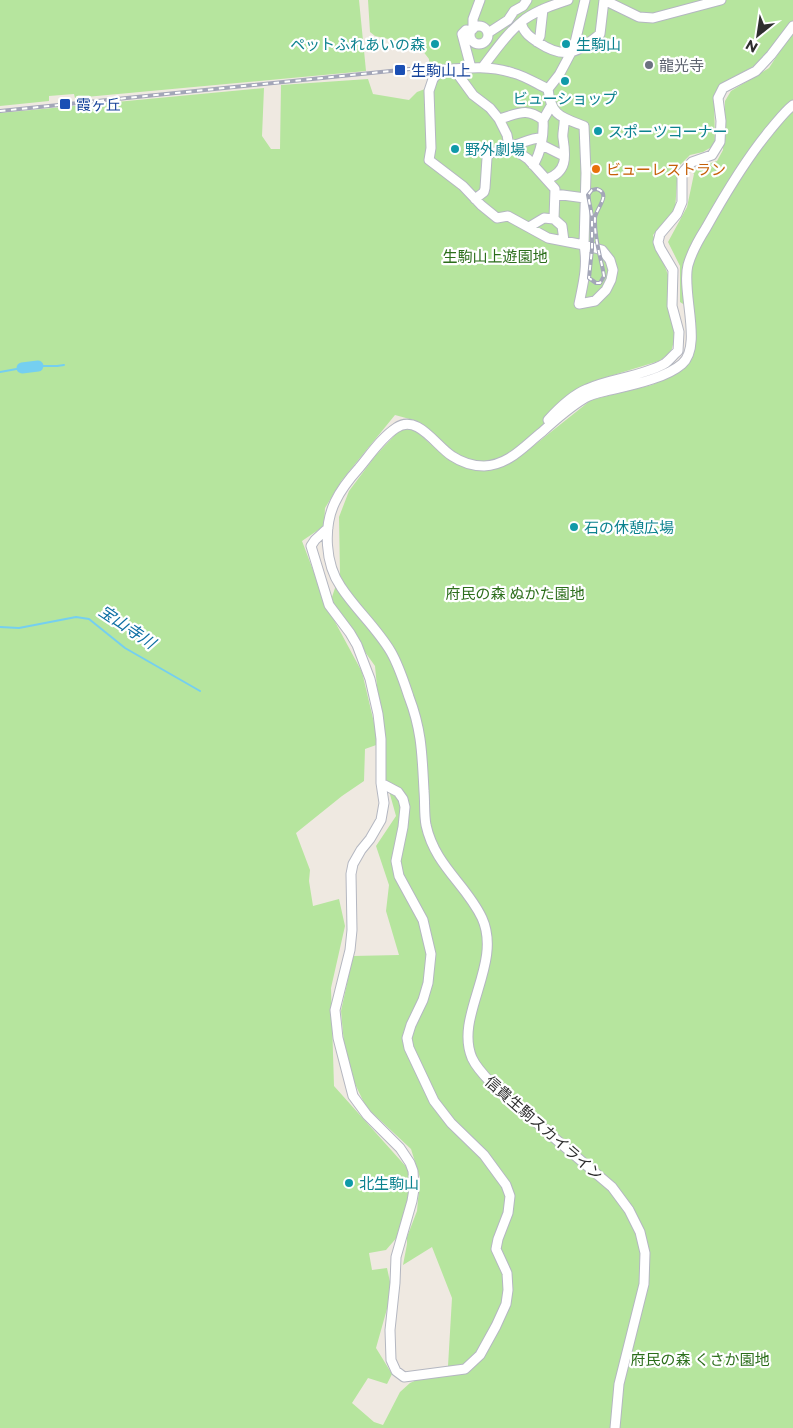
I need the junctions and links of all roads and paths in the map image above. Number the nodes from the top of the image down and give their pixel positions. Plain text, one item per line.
1 (480, 0) edge
2 (527, 0) edge
3 (568, 0) edge
4 (585, 0) edge
5 (604, 0) edge
6 (722, 0) edge
7 (543, 9) junction
8 (521, 23) junction
9 (793, 26) edge
10 (472, 30) junction
11 (488, 33) junction
12 (537, 42) junction
13 (571, 53) junction
14 (471, 68) junction
15 (482, 68) junction
16 (454, 69) junction
17 (548, 90) junction
18 (793, 105) edge
19 (551, 106) junction
20 (564, 118) junction
21 (498, 119) junction
22 (543, 120) junction
23 (542, 142) junction
24 (509, 146) junction
25 (564, 156) junction
26 (532, 165) junction
27 (547, 179) junction
28 (555, 194) junction
29 (584, 198) junction
30 (476, 199) junction
31 (554, 219) junction
32 (529, 227) junction
33 (564, 241) junction
34 (584, 245) junction
35 (541, 432) junction
36 (328, 528) junction
37 (381, 783) junction
38 (615, 1428) edge

1 - 10 street
2 - 11 street
3 - 7 street
4 - 13 street
5 - 6 street
5 - 13 street
7 - 8 street
7 - 12 street
8 - 12 street
8 - 15 street
9 - 35 street
10 - 11 street
10 - 11 street
10 - 14 street
12 - 13 street
13 - 17 street
14 - 15 street
14 - 16 street
15 - 17 street
16 - 21 street
16 - 30 street
17 - 19 street
18 - 35 street, 信貴生駒スカイライン
19 - 20 street
19 - 22 street
20 - 25 street
20 - 29 street
21 - 22 street
21 - 24 street
22 - 23 street
23 - 24 street
23 - 25 street
23 - 26 street
24 - 26 street
24 - 30 street
25 - 27 street
26 - 27 street
27 - 28 street
28 - 29 street
28 - 31 street
29 - 34 street
30 - 32 street
31 - 32 street
31 - 33 street
32 - 33 street
33 - 34 street
34 - 34 street
35 - 36 street, 信貴生駒スカイライン
36 - 37 street
36 - 38 street, 信貴生駒スカイライン
37 - 37 street

